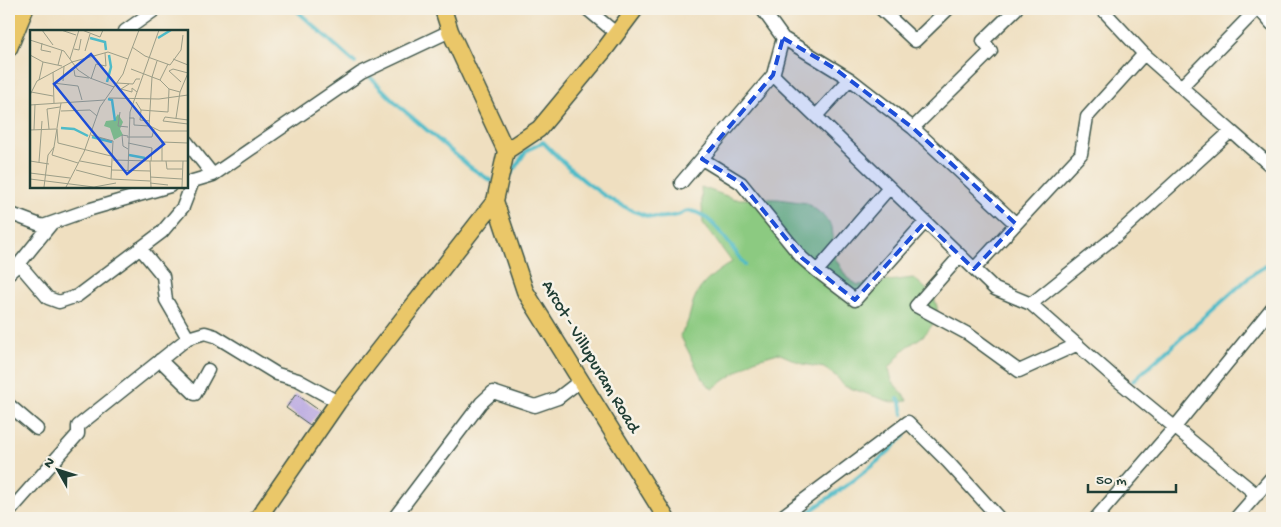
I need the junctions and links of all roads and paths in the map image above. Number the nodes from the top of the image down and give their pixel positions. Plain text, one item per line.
1 (25, 9) edge
2 (156, 9) edge
3 (443, 9) edge
4 (588, 9) edge
5 (635, 9) edge
6 (762, 9) edge
7 (881, 9) edge
8 (948, 9) edge
9 (1016, 9) edge
10 (1102, 9) edge
11 (1258, 9) edge
12 (1272, 24) edge
13 (126, 30) edge
14 (450, 31) junction
15 (616, 34) junction
16 (783, 38) junction
17 (9, 48) edge
18 (1144, 54) junction
19 (773, 74) junction
20 (850, 79) junction
21 (1181, 87) junction
22 (816, 116) junction
23 (912, 128) junction
24 (1231, 131) junction
25 (188, 144) edge
26 (506, 151) junction
27 (702, 159) junction
28 (1272, 167) edge
29 (213, 175) junction
30 (190, 182) edge
31 (682, 183) dead end
32 (163, 188) edge
33 (889, 188) junction
34 (495, 201) junction
35 (9, 215) edge
36 (925, 222) junction
37 (52, 223) junction
38 (1016, 224) junction
39 (140, 248) junction
40 (960, 256) junction
41 (19, 264) junction
42 (974, 269) junction
43 (817, 271) junction
44 (9, 273) edge
45 (1031, 304) junction
46 (1272, 308) edge
47 (188, 338) junction
48 (1076, 344) junction
49 (160, 360) junction
50 (208, 370) dead end
51 (580, 381) junction
52 (338, 402) junction
53 (9, 406) edge
54 (1175, 427) junction
55 (37, 429) dead end
56 (1272, 477) edge
57 (1257, 495) junction
58 (9, 512) edge
59 (258, 518) edge
60 (394, 518) edge
61 (666, 518) edge
62 (780, 518) edge
63 (999, 518) edge
64 (1096, 518) edge
65 (1236, 518) edge

1 - 17 main road
2 - 13 street
3 - 14 main road
4 - 15 street
5 - 15 main road
6 - 16 street
7 - 8 street
9 - 23 street
10 - 18 street
11 - 12 street
11 - 21 street
14 - 26 main road
14 - 29 street
15 - 26 main road
16 - 19 street
16 - 20 street
18 - 21 street
18 - 38 street
19 - 22 street
19 - 27 street
20 - 22 street
20 - 23 street
21 - 24 street
22 - 33 street
23 - 38 street
24 - 28 street
24 - 45 street
25 - 29 street
26 - 34 main road
27 - 31 street
27 - 43 street
29 - 30 street
30 - 39 street
32 - 37 street
33 - 36 street
33 - 43 street
34 - 51 main road, Arcot - Villupuram Road
34 - 52 main road
35 - 37 street
36 - 40 street
36 - 43 street
37 - 41 street
38 - 42 street
39 - 41 street
39 - 47 street
40 - 42 street
40 - 48 street
41 - 44 street
42 - 45 street
45 - 48 street
46 - 54 street
47 - 49 street
47 - 52 street
48 - 54 street
49 - 50 street
49 - 58 street
51 - 60 street
51 - 61 main road, Arcot - Villupuram Road
52 - 59 main road
53 - 55 street
54 - 57 street
54 - 64 street
56 - 57 street
57 - 65 street
62 - 63 street

